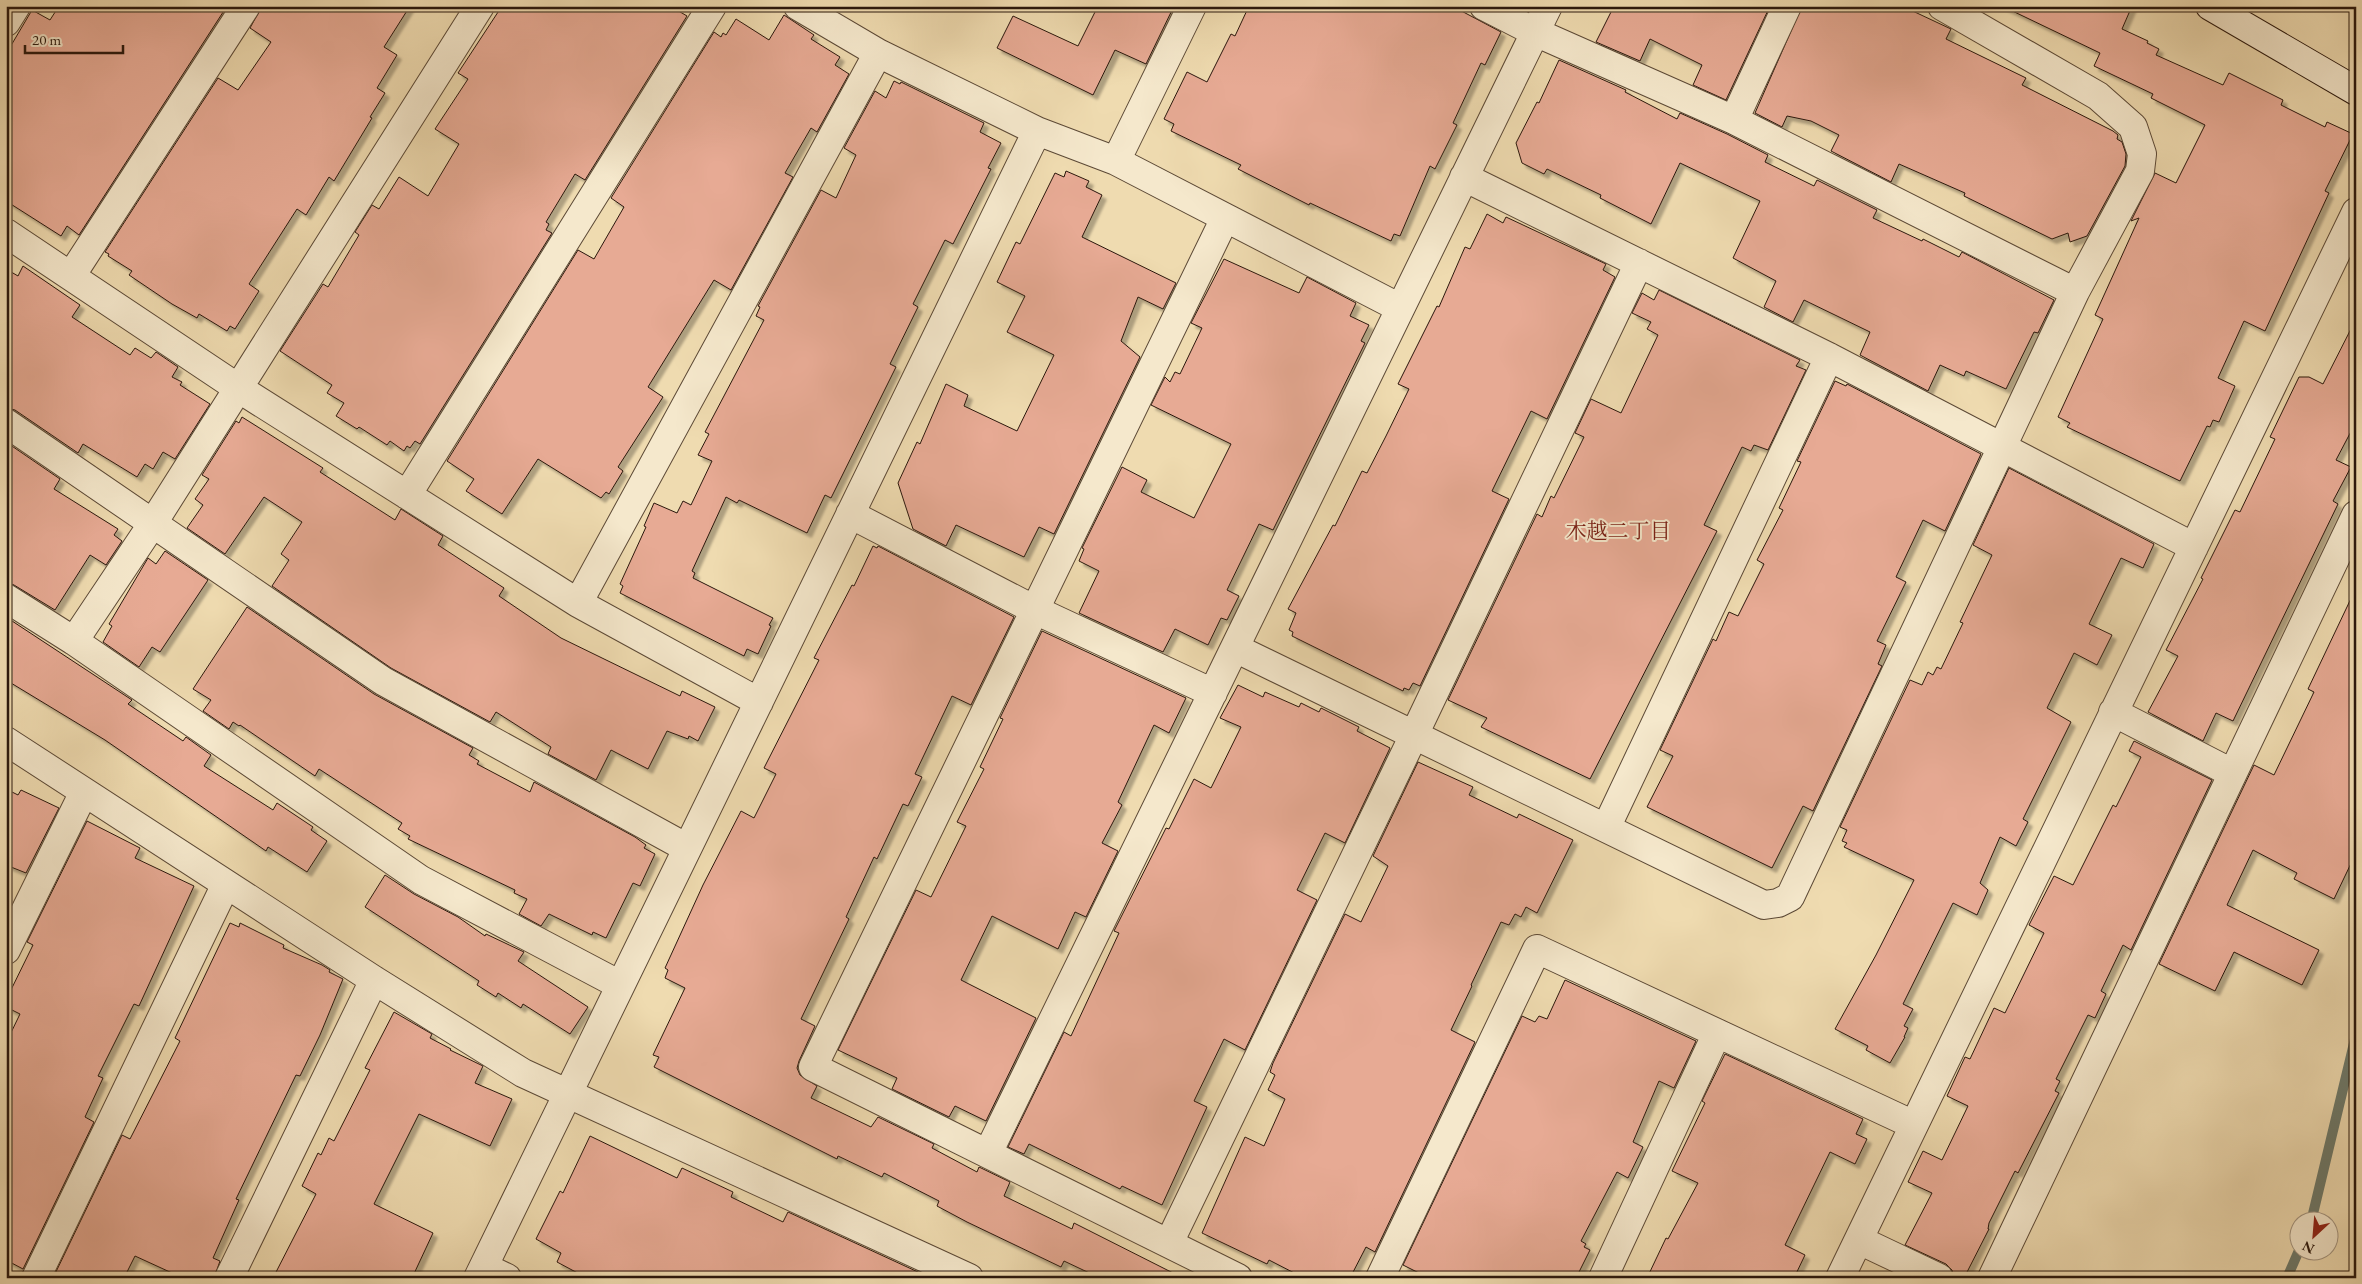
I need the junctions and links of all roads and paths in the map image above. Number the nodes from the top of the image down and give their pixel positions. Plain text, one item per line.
1 (16, 6) edge
2 (246, 6) edge
3 (480, 6) edge
4 (712, 6) edge
5 (798, 6) edge
6 (1192, 6) edge
7 (1484, 6) edge
8 (1548, 6) edge
9 (1787, 6) edge
10 (1942, 6) edge
11 (2210, 6) edge
12 (6, 22) edge
13 (1535, 32) junction
14 (878, 53) junction
15 (2356, 91) edge
16 (1734, 120) junction
17 (1037, 132) junction
18 (1116, 161) junction
19 (1464, 176) junction
20 (2356, 212) edge
21 (1225, 218) junction
22 (6, 233) edge
23 (1639, 263) junction
24 (71, 276) junction
25 (2075, 292) junction
26 (1400, 308) junction
27 (1829, 357) junction
28 (238, 388) junction
29 (6, 423) edge
30 (2003, 446) junction
31 (407, 495) junction
32 (850, 514) junction
33 (2356, 515) edge
34 (153, 523) junction
35 (2194, 547) junction
36 (6, 598) edge
37 (578, 603) junction
38 (1035, 610) junction
39 (74, 641) junction
40 (1234, 648) junction
41 (1212, 693) junction
42 (759, 702) junction
43 (2114, 712) junction
44 (1414, 735) junction
45 (6, 741) edge
46 (2232, 772) junction
47 (84, 792) junction
48 (1606, 828) junction
49 (687, 848) junction
50 (226, 884) junction
51 (6, 950) edge
52 (374, 980) junction
53 (620, 985) junction
54 (1717, 1033) junction
55 (568, 1092) junction
56 (1914, 1124) junction
57 (988, 1153) junction
58 (1859, 1240) junction
59 (1169, 1243) junction
60 (490, 1274) edge
61 (36, 1278) edge
62 (229, 1278) edge
63 (969, 1278) edge
64 (1238, 1278) edge
65 (1380, 1278) edge
66 (1602, 1278) edge
67 (1840, 1278) edge
68 (1939, 1278) edge
69 (1992, 1278) edge

1 - 12 street
2 - 24 street
3 - 28 street
4 - 31 street
5 - 14 street
6 - 18 street
7 - 13 street
8 - 13 street
9 - 16 street
10 - 25 street
11 - 15 street
13 - 16 street
13 - 19 street
14 - 17 street
14 - 37 street
16 - 25 street
17 - 18 street
17 - 32 street
18 - 21 street
19 - 23 street
19 - 26 street
20 - 35 street
21 - 26 street
21 - 38 street
22 - 24 street
23 - 27 street
23 - 44 street
24 - 28 street
25 - 30 street
26 - 40 street
27 - 30 street
27 - 48 street
28 - 31 street
28 - 34 street
29 - 34 street
30 - 35 street
30 - 48 street
31 - 37 street
32 - 38 street
32 - 42 street
33 - 46 street
34 - 39 street
34 - 49 street
35 - 43 street
36 - 39 street
37 - 42 street
38 - 41 street
38 - 57 street
39 - 53 street
40 - 41 street
40 - 44 street
41 - 57 street
42 - 49 street
43 - 46 street
43 - 56 street
44 - 48 street
44 - 59 street
45 - 47 street
46 - 69 street
47 - 50 street
47 - 51 street
49 - 53 street
50 - 52 street
50 - 61 street
52 - 55 street
52 - 62 street
53 - 55 street
54 - 56 street
54 - 65 street
54 - 66 street
55 - 60 street
55 - 63 street
56 - 58 street
57 - 59 street
58 - 67 street
58 - 68 street
59 - 64 street

